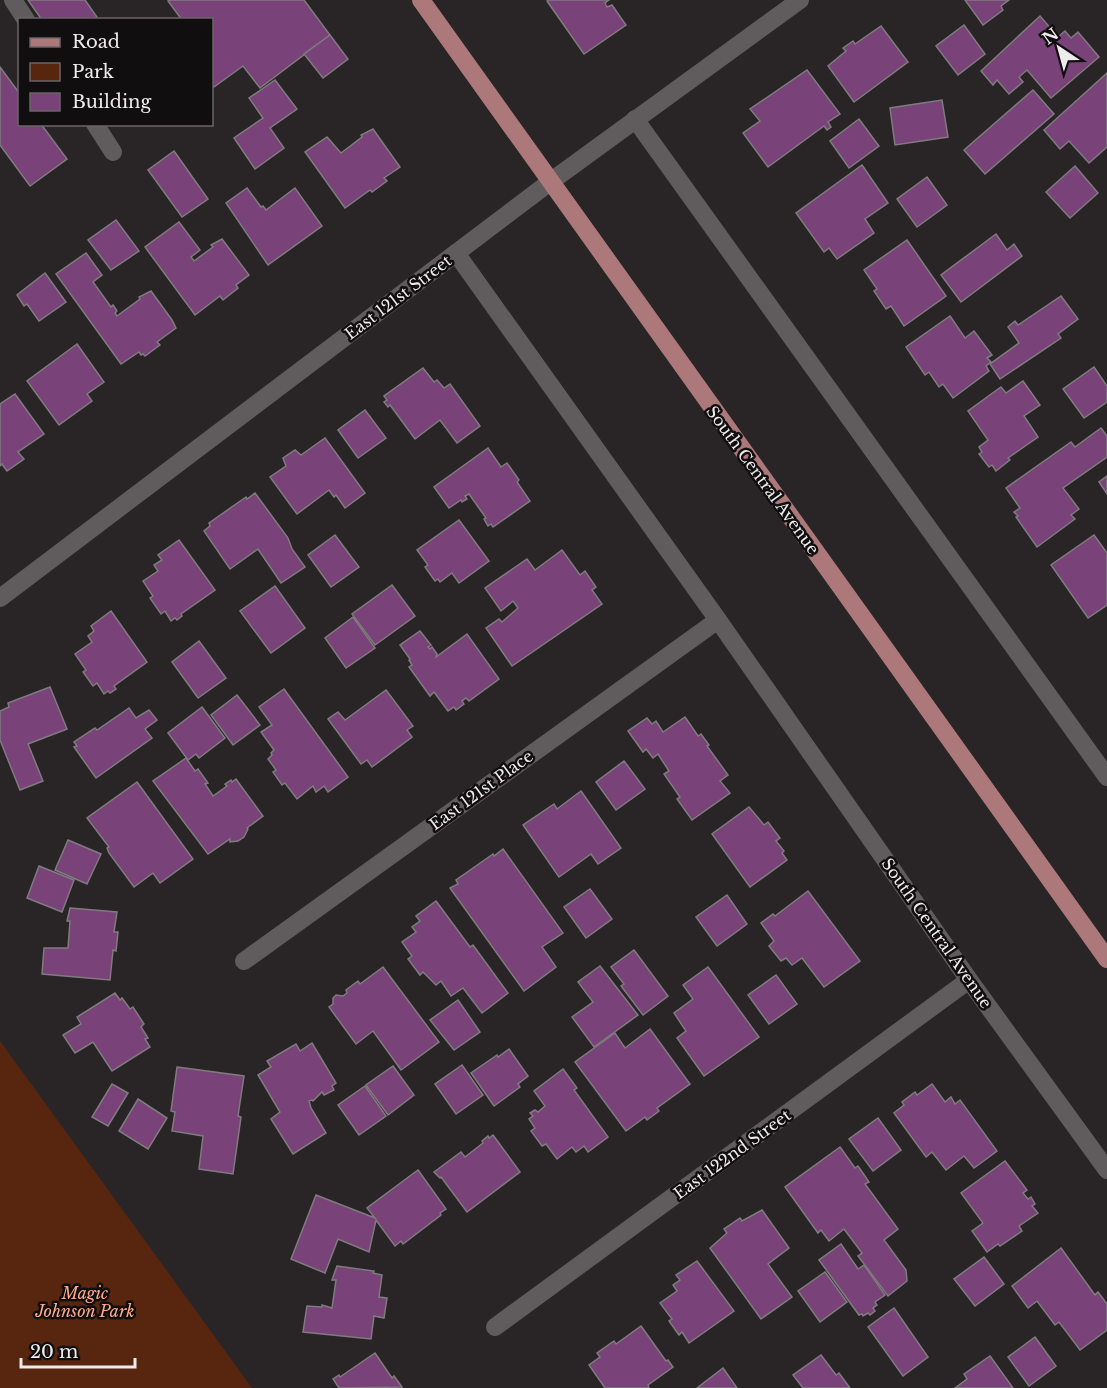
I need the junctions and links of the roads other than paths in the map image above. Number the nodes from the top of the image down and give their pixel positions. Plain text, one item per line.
1 (13, 0) edge
2 (421, 0) edge
3 (800, 0) edge
4 (25, 18) edge
5 (635, 119) junction
6 (96, 126) edge
7 (113, 152) dead end
8 (550, 182) junction
9 (456, 253) junction
10 (0, 598) edge
11 (718, 620) junction
12 (1107, 777) edge
13 (1107, 959) edge
14 (244, 961) dead end
15 (969, 980) junction
16 (1107, 1170) edge
17 (495, 1327) dead end

1 - 4 street
2 - 8 main road, South Central Avenue
3 - 5 street, East 121st Street
5 - 8 street, East 121st Street
5 - 12 street
6 - 7 street
8 - 9 street, East 121st Street
8 - 13 main road, South Central Avenue
9 - 10 street, East 121st Street
9 - 11 street, South Central Avenue
11 - 14 street, East 121st Place
11 - 15 street, South Central Avenue
15 - 16 street, South Central Avenue
15 - 17 street, East 122nd Street

